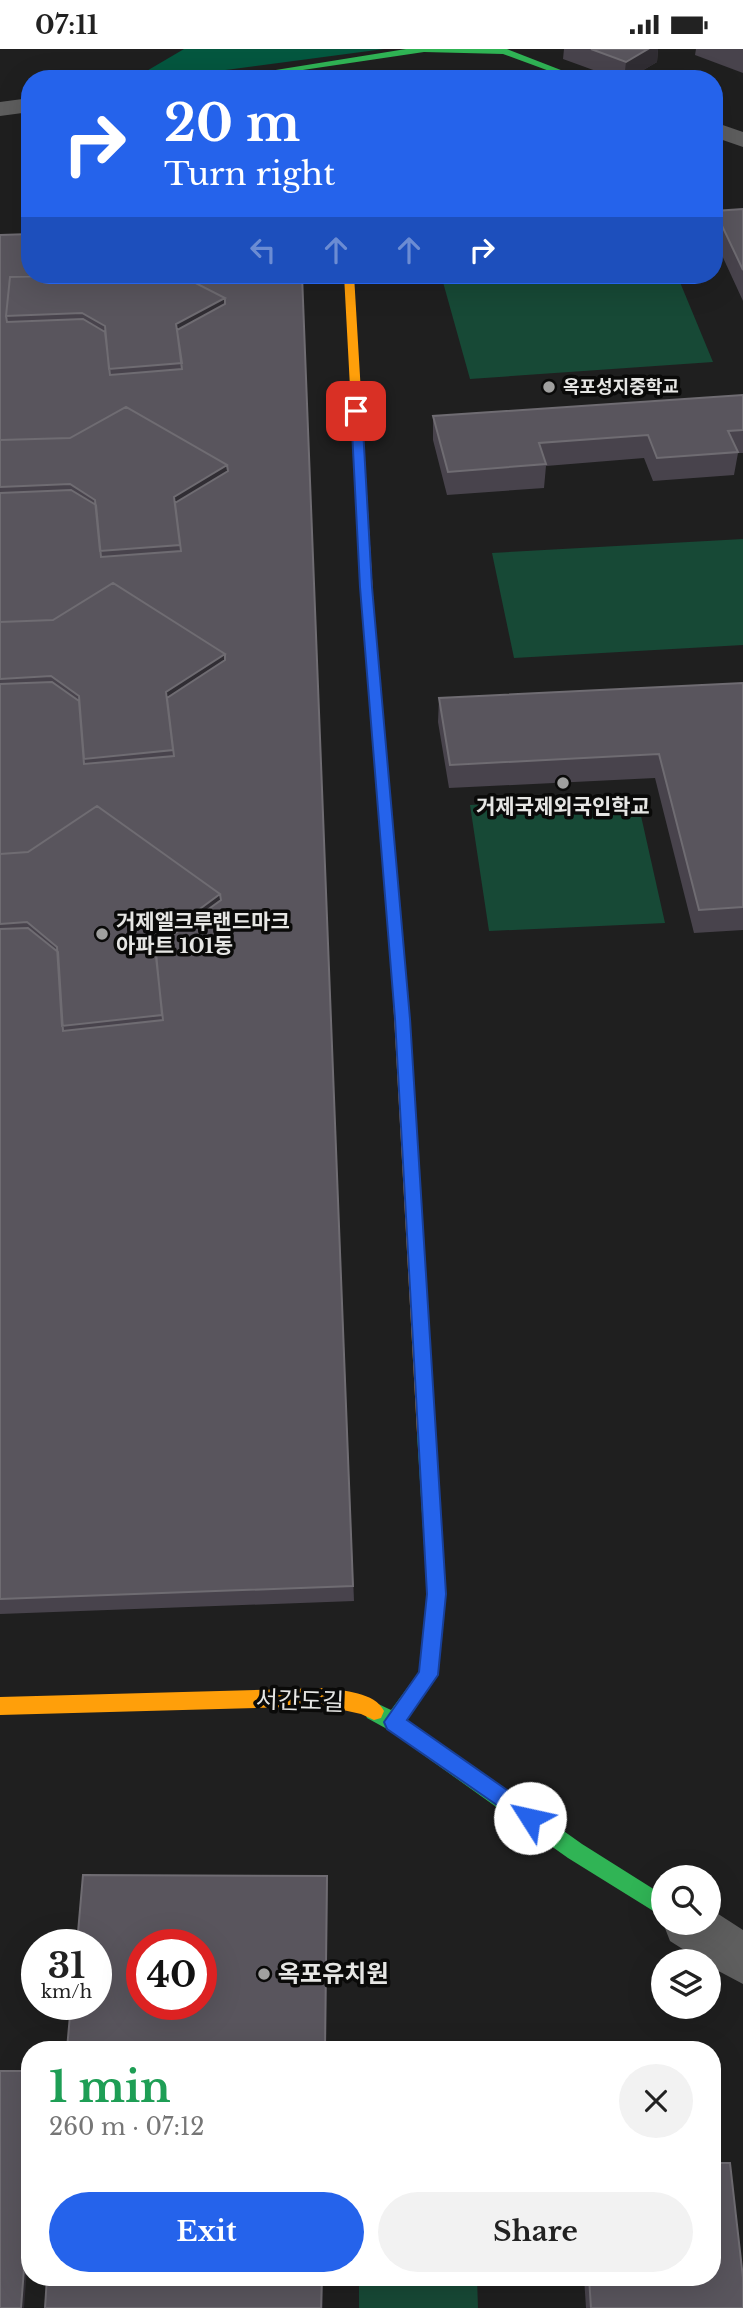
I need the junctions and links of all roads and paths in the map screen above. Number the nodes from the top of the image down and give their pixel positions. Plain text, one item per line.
1 (343, 70) edge
2 (556, 70) edge
3 (21, 106) edge
4 (0, 109) edge
5 (723, 132) edge
6 (743, 140) edge
7 (349, 284) edge
8 (0, 1706) edge
9 (394, 1722) junction
10 (651, 1899) edge
11 (706, 1935) edge
12 (743, 1959) edge

1 - 2 street
3 - 4 street
5 - 6 street
7 - 9 street
8 - 9 street, 서간도길
9 - 10 street, 서간도길
11 - 12 street

